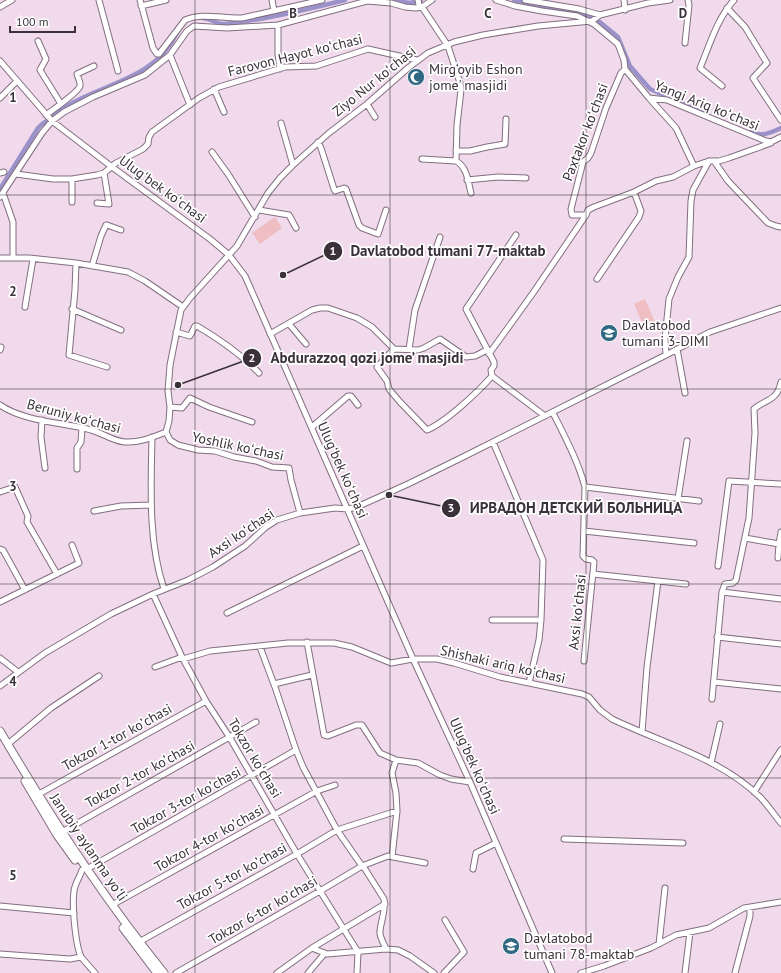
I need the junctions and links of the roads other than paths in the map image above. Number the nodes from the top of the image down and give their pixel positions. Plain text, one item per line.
1 (12, 0) edge
2 (99, 0) edge
3 (140, 0) edge
4 (166, 0) edge
5 (272, 0) edge
6 (322, 0) edge
7 (432, 0) edge
8 (496, 0) edge
9 (526, 0) edge
10 (624, 0) edge
11 (670, 0) edge
12 (688, 0) edge
13 (734, 0) edge
14 (420, 4) edge
15 (141, 6) junction
16 (0, 7) edge
17 (727, 8) junction
18 (625, 10) junction
19 (274, 11) junction
20 (600, 15) junction
21 (590, 21) junction
22 (278, 25) junction
23 (38, 41) dead end
24 (685, 43) dead end
25 (448, 46) junction
26 (170, 55) junction
27 (417, 60) junction
28 (0, 61) edge
29 (94, 66) dead end
30 (280, 69) junction
31 (625, 69) junction
32 (118, 71) dead end
33 (17, 81) junction
34 (722, 86) dead end
35 (214, 89) junction
36 (0, 98) edge
37 (649, 98) junction
38 (61, 104) junction
39 (367, 104) junction
40 (190, 105) junction
41 (224, 112) dead end
42 (46, 115) junction
43 (375, 117) dead end
44 (506, 119) dead end
45 (781, 120) edge
46 (52, 121) junction
47 (281, 123) dead end
48 (781, 137) edge
49 (318, 142) junction
50 (771, 142) junction
51 (456, 151) junction
52 (212, 152) dead end
53 (422, 159) dead end
54 (456, 161) junction
55 (711, 161) junction
56 (293, 165) junction
57 (694, 166) junction
58 (112, 167) junction
59 (104, 173) junction
60 (16, 174) junction
61 (526, 178) dead end
62 (72, 179) junction
63 (467, 180) junction
64 (471, 192) dead end
65 (634, 192) junction
66 (1, 195) edge
67 (72, 202) dead end
68 (96, 203) dead end
69 (259, 210) junction
70 (386, 210) dead end
71 (586, 215) junction
72 (255, 218) junction
73 (781, 227) edge
74 (296, 228) dead end
75 (121, 230) dead end
76 (516, 236) dead end
77 (440, 237) dead end
78 (229, 255) junction
79 (13, 257) junction
80 (0, 258) edge
81 (33, 259) junction
82 (76, 263) junction
83 (92, 266) junction
84 (597, 279) dead end
85 (25, 307) dead end
86 (183, 307) junction
87 (781, 308) edge
88 (72, 309) junction
89 (289, 324) junction
90 (121, 330) dead end
91 (176, 332) junction
92 (270, 334) junction
93 (306, 344) dead end
94 (394, 349) junction
95 (409, 349) junction
96 (677, 349) junction
97 (488, 352) junction
98 (666, 355) junction
99 (107, 367) dead end
100 (259, 373) dead end
101 (492, 376) junction
102 (781, 382) edge
103 (685, 393) dead end
104 (0, 405) edge
105 (358, 405) dead end
106 (170, 407) junction
107 (553, 413) junction
108 (545, 416) junction
109 (42, 420) junction
110 (252, 422) dead end
111 (312, 427) junction
112 (82, 428) junction
113 (166, 432) junction
114 (152, 437) junction
115 (687, 441) dead end
116 (493, 442) junction
117 (45, 468) dead end
118 (77, 469) dead end
119 (752, 482) junction
120 (781, 484) edge
121 (585, 487) junction
122 (0, 492) edge
123 (678, 498) junction
124 (699, 501) dead end
125 (151, 505) junction
126 (348, 508) junction
127 (94, 511) dead end
128 (300, 513) junction
129 (584, 531) junction
130 (781, 532) edge
131 (746, 538) junction
132 (694, 543) dead end
133 (779, 544) junction
134 (72, 545) dead end
135 (364, 546) junction
136 (0, 549) edge
137 (778, 558) dead end
138 (718, 566) dead end
139 (57, 574) junction
140 (593, 574) junction
141 (658, 581) junction
142 (686, 584) dead end
143 (164, 589) junction
144 (25, 590) junction
145 (722, 592) junction
146 (153, 594) junction
147 (781, 599) edge
148 (0, 602) edge
149 (227, 613) dead end
150 (492, 620) dead end
151 (541, 620) junction
152 (717, 637) junction
153 (307, 642) junction
154 (781, 644) edge
155 (260, 647) junction
156 (0, 658) edge
157 (183, 658) junction
158 (413, 659) junction
159 (584, 661) dead end
160 (155, 667) dead end
161 (18, 672) junction
162 (312, 675) junction
163 (99, 676) dead end
164 (714, 682) junction
165 (529, 683) junction
166 (274, 684) junction
167 (0, 686) edge
168 (781, 690) edge
169 (712, 699) dead end
170 (206, 701) junction
171 (256, 722) dead end
172 (720, 724) dead end
173 (0, 731) edge
174 (642, 732) junction
175 (230, 738) junction
176 (0, 740) edge
177 (8, 744) junction
178 (296, 750) junction
179 (781, 750) edge
180 (396, 760) junction
181 (711, 763) junction
182 (252, 776) junction
183 (470, 782) junction
184 (335, 785) dead end
185 (317, 791) junction
186 (754, 792) junction
187 (39, 794) junction
188 (397, 811) junction
189 (275, 815) junction
190 (781, 823) edge
191 (337, 830) junction
192 (62, 832) junction
193 (564, 839) dead end
194 (496, 843) junction
195 (683, 843) dead end
196 (297, 854) junction
197 (392, 857) junction
198 (425, 863) dead end
199 (362, 866) junction
200 (84, 869) junction
201 (473, 869) dead end
202 (665, 888) dead end
203 (320, 891) junction
204 (781, 902) edge
205 (385, 904) junction
206 (112, 905) junction
207 (0, 906) edge
208 (750, 907) junction
209 (74, 913) junction
210 (446, 920) dead end
211 (344, 930) junction
212 (690, 932) junction
213 (139, 942) junction
214 (659, 944) junction
215 (312, 948) junction
216 (386, 949) junction
217 (358, 952) junction
218 (325, 953) junction
219 (0, 954) edge
220 (81, 957) junction
221 (95, 973) edge
222 (156, 973) edge
223 (164, 973) edge
224 (176, 973) edge
225 (278, 973) edge
226 (308, 973) edge
227 (357, 973) edge
228 (434, 973) edge
229 (444, 973) edge
230 (552, 973) edge
231 (581, 973) edge
232 (685, 973) edge
233 (735, 973) edge

1 - 16 street
2 - 32 street
3 - 15 street
4 - 15 street
5 - 19 street
6 - 19 street
7 - 14 street
8 - 21 street, Yangi Ariq koʻchasi
9 - 20 street
10 - 18 street
11 - 18 street
12 - 24 street
13 - 17 street
14 - 22 street
14 - 25 street
15 - 19 street
17 - 34 street
17 - 45 street
18 - 20 street
20 - 21 street
21 - 25 street, Ziyo Nur koʻchasi
21 - 31 street, Yangi Ariq koʻchasi
22 - 26 street
22 - 30 street
23 - 38 street
25 - 27 street, Ziyo Nur koʻchasi
25 - 51 street
26 - 40 street
26 - 46 street
27 - 30 street, Farovon Hayot koʻchasi
27 - 39 street, Ziyo Nur koʻchasi
28 - 33 street, Ulugʻbek koʻchasi
29 - 38 street
30 - 35 street, Farovon Hayot koʻchasi
31 - 37 street, Yangi Ariq koʻchasi
31 - 71 street, Paxtakor koʻchasi
33 - 36 street
33 - 42 street, Ulugʻbek koʻchasi
35 - 40 street, Farovon Hayot koʻchasi
35 - 41 street
37 - 50 street, Yangi Ariq koʻchasi
37 - 57 street
38 - 42 street
39 - 43 street
39 - 49 street, Ziyo Nur koʻchasi
40 - 58 street, Farovon Hayot koʻchasi
42 - 46 street, Ulugʻbek koʻchasi
44 - 51 street
46 - 58 street, Ulugʻbek koʻchasi
46 - 60 street
47 - 56 street
48 - 50 street, Yangi Ariq koʻchasi
49 - 56 street, Ziyo Nur koʻchasi
49 - 70 street
50 - 55 street
51 - 54 street
52 - 72 street
53 - 54 street
54 - 63 street
55 - 57 street
55 - 73 street
55 - 98 street
56 - 69 street, Ziyo Nur koʻchasi
57 - 65 street
58 - 59 street, Farovon Hayot koʻchasi
58 - 78 street, Ulugʻbek koʻchasi
59 - 62 street
59 - 68 street
60 - 62 street
60 - 66 street
61 - 63 street
62 - 67 street
63 - 64 street
65 - 71 street
65 - 84 street
66 - 79 street
69 - 72 street, Ziyo Nur koʻchasi
69 - 74 street
71 - 97 street
72 - 78 street, Ziyo Nur koʻchasi
75 - 83 street
76 - 97 street
77 - 95 street
78 - 86 street
78 - 92 street, Ulugʻbek koʻchasi
79 - 80 street
79 - 81 street
81 - 82 street
81 - 85 street
82 - 83 street
82 - 88 street
83 - 86 street
86 - 91 street
87 - 96 street, Axsi koʻchasi
88 - 90 street
88 - 99 street
89 - 92 street
89 - 93 street
89 - 94 street
91 - 100 street
91 - 106 street
92 - 111 street, Ulugʻbek koʻchasi
94 - 95 street
94 - 101 street
95 - 97 street
96 - 98 street, Axsi koʻchasi
96 - 103 street
97 - 101 street
98 - 107 street, Axsi koʻchasi
101 - 108 street
102 - 119 street
104 - 109 street, Beruniy koʻchasi
105 - 111 street
106 - 110 street
106 - 113 street
107 - 108 street, Axsi koʻchasi
107 - 121 street, Axsi koʻchasi
108 - 116 street, Axsi koʻchasi
109 - 112 street, Beruniy koʻchasi
109 - 117 street
111 - 126 street, Ulugʻbek koʻchasi
112 - 114 street, Beruniy koʻchasi
112 - 118 street
113 - 114 street, Beruniy koʻchasi
113 - 128 street, Yoshlik koʻchasi
114 - 125 street
115 - 123 street
116 - 126 street, Axsi koʻchasi
116 - 151 street
119 - 120 street
119 - 131 street
119 - 138 street
121 - 123 street
121 - 129 street, Axsi koʻchasi
122 - 139 street
123 - 124 street
125 - 127 street
125 - 143 street
126 - 128 street, Axsi koʻchasi
126 - 135 street, Ulugʻbek koʻchasi
128 - 143 street, Axsi koʻchasi
129 - 132 street
129 - 140 street, Axsi koʻchasi
130 - 133 street
131 - 133 street
131 - 145 street
133 - 137 street
134 - 139 street
135 - 149 street
135 - 158 street, Ulugʻbek koʻchasi
136 - 144 street
139 - 144 street
140 - 141 street
140 - 159 street, Axsi koʻchasi
141 - 142 street
141 - 174 street
143 - 146 street, Axsi koʻchasi
144 - 148 street
145 - 147 street
145 - 152 street
146 - 157 street, Tokzor koʻchasi
146 - 161 street, Axsi koʻchasi
150 - 151 street
151 - 165 street
152 - 154 street
152 - 164 street
153 - 155 street, Shishaki ariq koʻchasi
153 - 158 street, Shishaki ariq koʻchasi
153 - 162 street
155 - 157 street, Shishaki ariq koʻchasi
155 - 166 street
156 - 161 street
157 - 160 street, Shishaki ariq koʻchasi
157 - 170 street, Tokzor koʻchasi
158 - 165 street, Shishaki ariq koʻchasi
158 - 183 street, Ulugʻbek koʻchasi
161 - 167 street, Axsi koʻchasi
162 - 166 street
162 - 180 street
163 - 177 street
164 - 168 street
164 - 169 street
165 - 174 street, Shishaki ariq koʻchasi
166 - 178 street
170 - 175 street, Tokzor koʻchasi
170 - 187 street, Tokzor 1-tor koʼchasi
171 - 175 street, Tokzor 2-tor koʼchasi
172 - 181 street
173 - 177 highway, Janubiy aylanma yoʻli
174 - 181 street, Shishaki ariq koʻchasi
175 - 182 street, Tokzor koʻchasi
175 - 192 street, Tokzor 2-tor koʼchasi
176 - 200 highway, Janubiy aylanma yoʻli
177 - 187 highway, Janubiy aylanma yoʻli
178 - 182 street, Tokzor 3-tor koʼchasi
178 - 185 street
179 - 186 street
180 - 183 street
180 - 188 street
181 - 186 street, Shishaki ariq koʻchasi
182 - 189 street, Tokzor koʻchasi
182 - 200 street, Tokzor 3-tor koʼchasi
183 - 194 street, Ulugʻbek koʻchasi
184 - 185 street, Tokzor 4-tor koʼchasi
185 - 189 street, Tokzor 4-tor koʼchasi
185 - 191 street
186 - 190 street, Shishaki ariq koʻchasi
187 - 192 highway, Janubiy aylanma yoʻli
188 - 191 street, Tokzor 5-tor koʼchasi
188 - 197 street
189 - 196 street, Tokzor koʻchasi
189 - 206 street, Tokzor 4-tor koʼchasi
191 - 196 street, Tokzor 5-tor koʼchasi
191 - 199 street
192 - 200 highway, Janubiy aylanma yoʻli
193 - 195 street
194 - 201 street
194 - 230 street, Ulugʻbek koʻchasi
196 - 203 street, Tokzor koʻchasi
196 - 213 street, Tokzor 5-tor koʼchasi
197 - 198 street
197 - 199 street, Tokzor 6-tor koʼchasi
199 - 203 street, Tokzor 6-tor koʼchasi
199 - 205 street
200 - 206 highway, Janubiy aylanma yoʻli
200 - 209 street
200 - 222 highway, Janubiy aylanma yoʻli
202 - 214 street
203 - 211 street, Tokzor koʻchasi
203 - 224 street, Tokzor 6-tor koʼchasi
204 - 208 street
205 - 211 street
205 - 216 street
206 - 213 highway, Janubiy aylanma yoʻli
207 - 209 street
208 - 212 street
208 - 233 street
209 - 220 street
210 - 229 street
211 - 215 street
211 - 217 street, Tokzor koʻchasi
212 - 214 street
212 - 232 street
213 - 223 highway, Janubiy aylanma yoʻli
214 - 231 street
215 - 218 street
215 - 225 street
216 - 217 street
216 - 228 street
217 - 218 street
217 - 227 street
218 - 226 street
219 - 220 street
220 - 221 street

